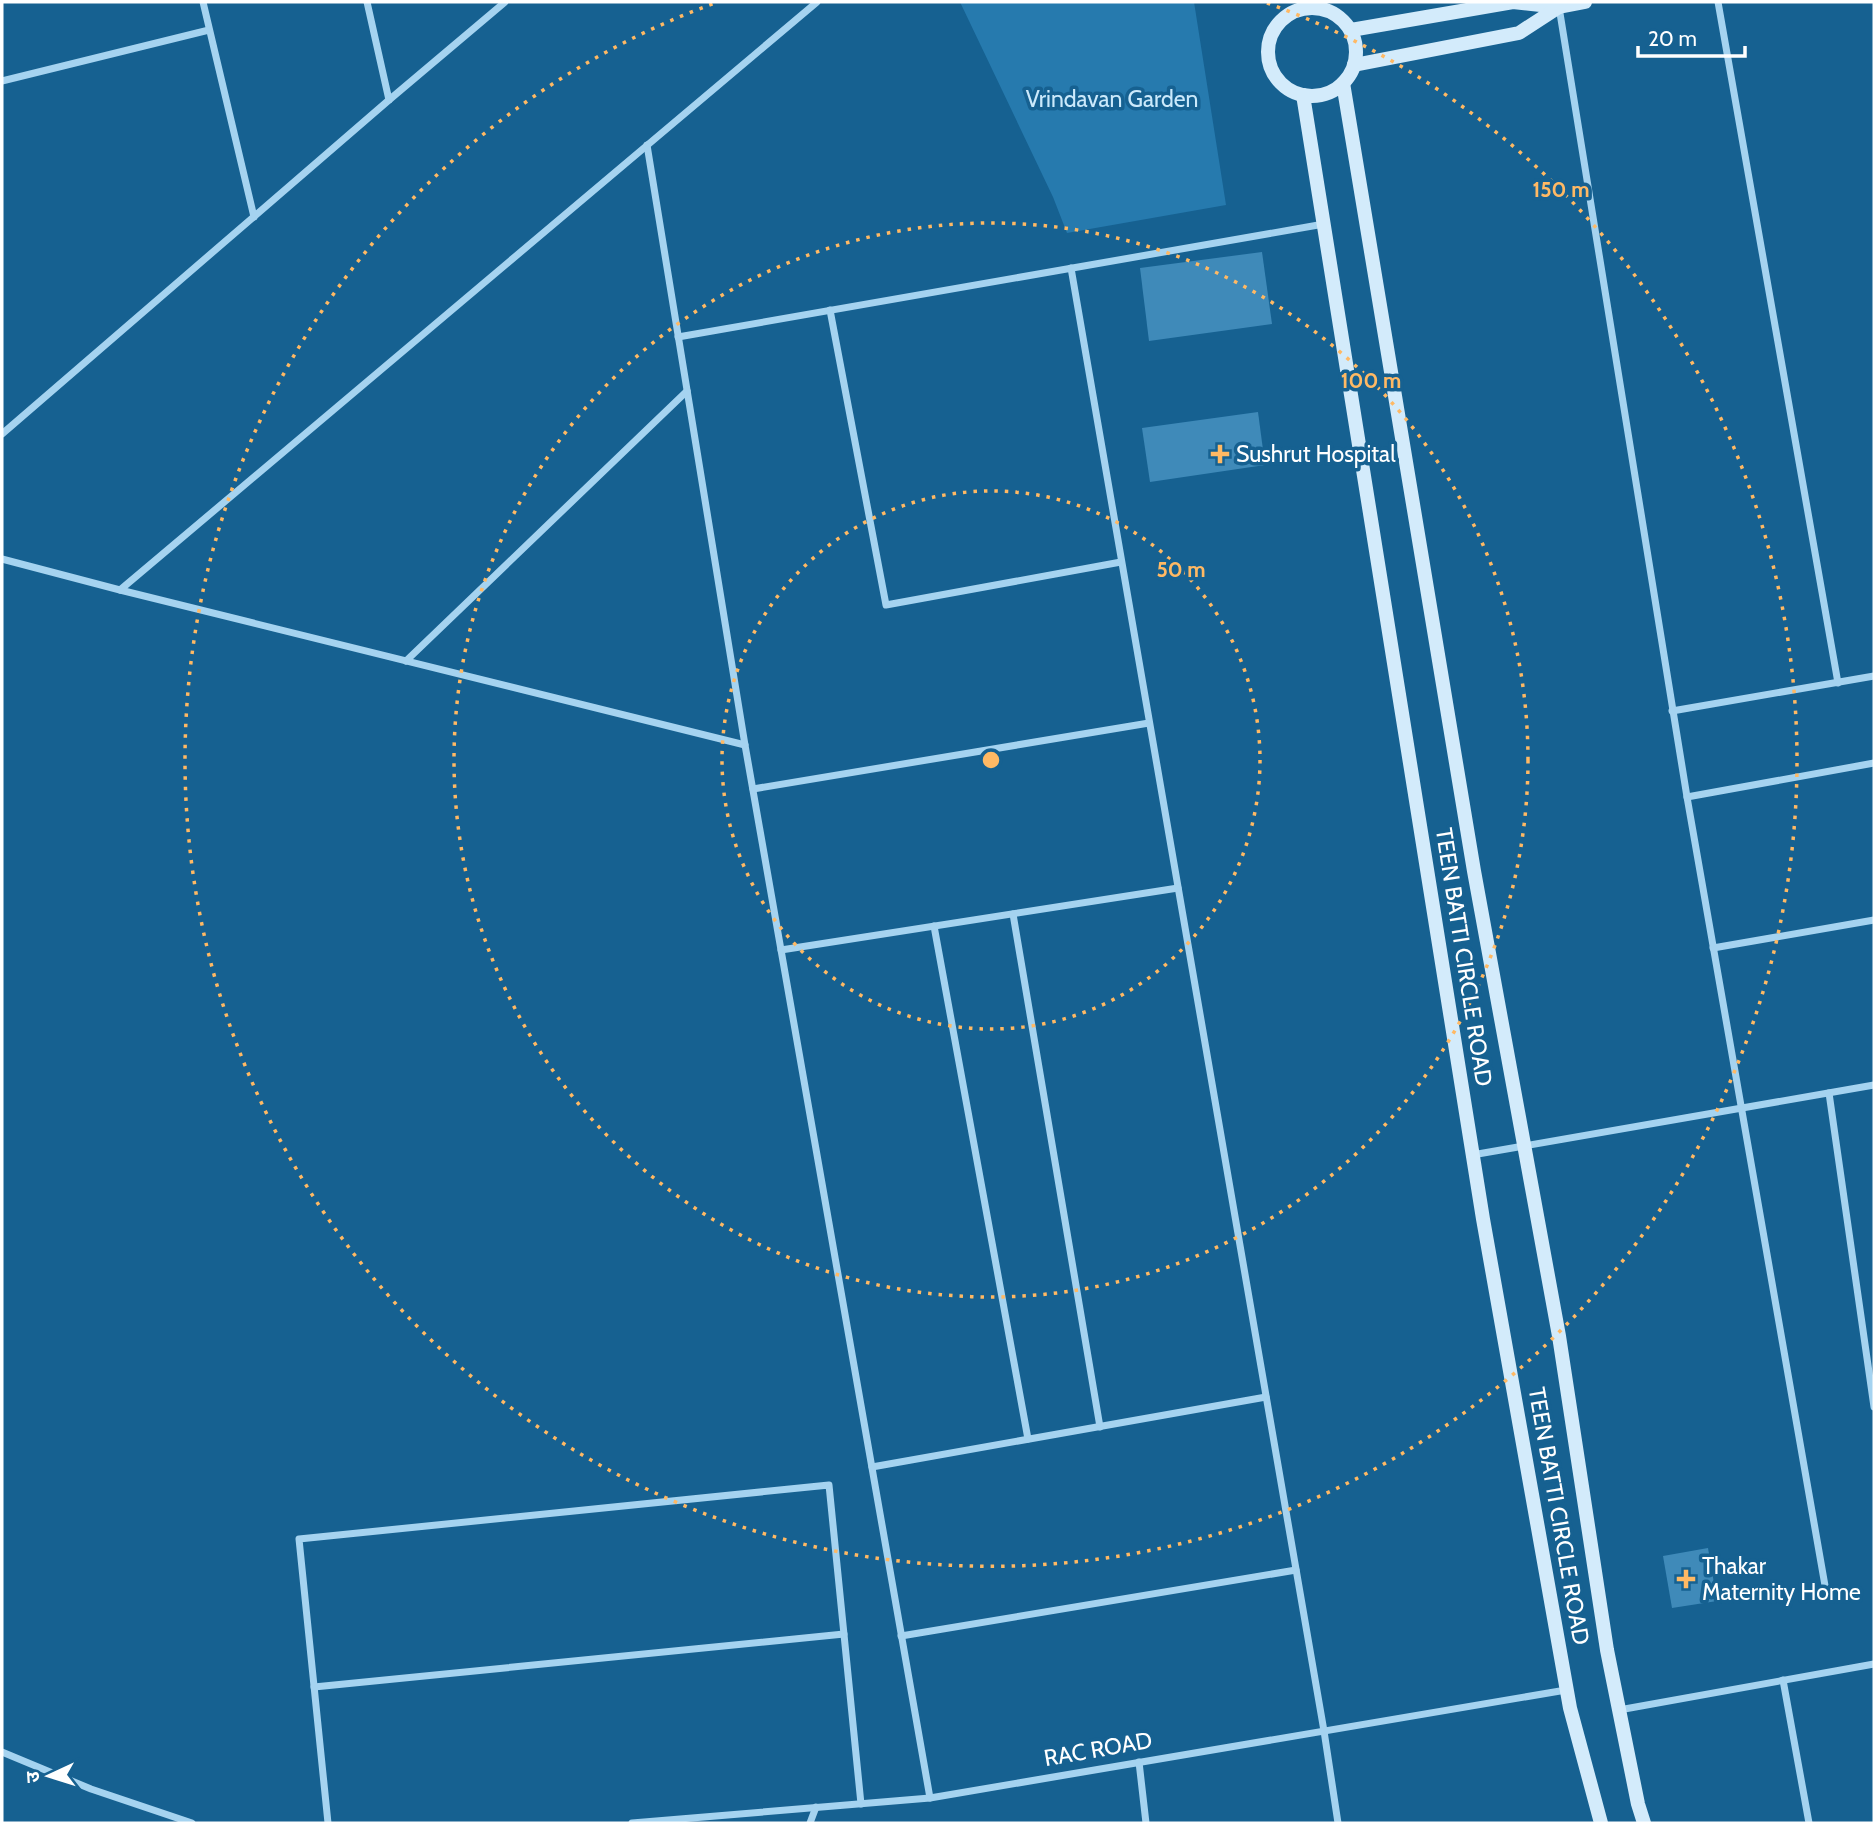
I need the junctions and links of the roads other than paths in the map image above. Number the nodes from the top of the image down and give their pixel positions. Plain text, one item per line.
1 (202, 2) edge
2 (367, 2) edge
3 (505, 2) edge
4 (817, 2) edge
5 (1585, 2) edge
6 (1718, 2) edge
7 (1330, 7) edge
8 (1559, 7) junction
9 (1289, 8) edge
10 (209, 30) junction
11 (1351, 30) junction
12 (1354, 65) junction
13 (2, 81) edge
14 (1343, 83) junction
15 (1303, 95) junction
16 (388, 100) junction
17 (647, 145) junction
18 (254, 217) junction
19 (1324, 223) junction
20 (1071, 268) junction
21 (830, 310) junction
22 (678, 337) junction
23 (687, 391) junction
24 (2, 434) edge
25 (2, 559) edge
26 (1121, 562) junction
27 (120, 590) junction
28 (406, 661) junction
29 (1874, 676) edge
30 (1838, 683) junction
31 (1672, 711) junction
32 (1149, 723) junction
33 (745, 745) junction
34 (1874, 764) edge
35 (753, 789) junction
36 (1687, 797) junction
37 (1178, 888) junction
38 (1013, 914) junction
39 (1874, 920) edge
40 (934, 926) junction
41 (1713, 948) junction
42 (781, 950) junction
43 (1874, 1085) edge
44 (1829, 1093) junction
45 (1742, 1109) junction
46 (1524, 1146) junction
47 (1472, 1155) junction
48 (1266, 1397) junction
49 (1874, 1407) edge
50 (1100, 1427) junction
51 (1028, 1440) junction
52 (872, 1467) junction
53 (1296, 1570) junction
54 (1827, 1597) dead end
55 (844, 1634) junction
56 (901, 1636) junction
57 (1874, 1664) edge
58 (1783, 1681) junction
59 (314, 1687) junction
60 (1567, 1690) junction
61 (1619, 1710) junction
62 (1324, 1731) junction
63 (2, 1752) edge
64 (1139, 1762) junction
65 (930, 1798) junction
66 (861, 1804) junction
67 (816, 1807) junction
68 (659, 1822) edge
69 (192, 1823) edge
70 (327, 1823) edge
71 (632, 1823) edge
72 (810, 1823) edge
73 (1146, 1823) edge
74 (1338, 1823) edge
75 (1601, 1823) edge
76 (1644, 1823) edge
77 (1809, 1823) edge

1 - 10 street
2 - 16 street
3 - 16 street
4 - 17 street
5 - 8 street
6 - 30 street
7 - 9 street
7 - 11 street
8 - 11 street
8 - 12 street
8 - 31 street
9 - 15 street
10 - 13 street
10 - 18 street
11 - 12 street
12 - 14 street
14 - 15 street
14 - 46 street
15 - 19 street, TEEN BATTI CIRCLE ROAD
16 - 18 street
17 - 22 street
17 - 27 street
18 - 24 street
19 - 20 street
19 - 47 street, TEEN BATTI CIRCLE ROAD
20 - 21 street
20 - 26 street
21 - 22 street
21 - 26 street
22 - 23 street
23 - 28 street
23 - 33 street
25 - 27 street
26 - 32 street
27 - 28 street
28 - 33 street
29 - 30 street
30 - 31 street
31 - 36 street
32 - 35 street
32 - 37 street
33 - 35 street
34 - 36 street
35 - 42 street
36 - 41 street
37 - 38 street
37 - 48 street
38 - 40 street
38 - 50 street
39 - 41 street
40 - 42 street
40 - 51 street
41 - 45 street
42 - 52 street
43 - 44 street
44 - 45 street
44 - 49 street
45 - 46 street
45 - 54 street
46 - 47 street
46 - 61 street
47 - 60 street, TEEN BATTI CIRCLE ROAD
48 - 50 street
48 - 53 street
50 - 51 street
51 - 52 street
52 - 56 street
53 - 56 street
53 - 62 street
55 - 59 street
55 - 59 street
55 - 66 street
56 - 65 street
57 - 58 street
58 - 61 street
58 - 77 street
59 - 70 street
60 - 62 street, RAC ROAD
60 - 75 street, TEEN BATTI CIRCLE ROAD
61 - 76 street
62 - 64 street, RAC ROAD
62 - 74 street
63 - 69 street
64 - 65 street, RAC ROAD
64 - 73 street
65 - 66 street, RAC ROAD
66 - 67 street, RAC ROAD
67 - 68 street, RAC ROAD
67 - 72 street
68 - 71 street, RAC ROAD

